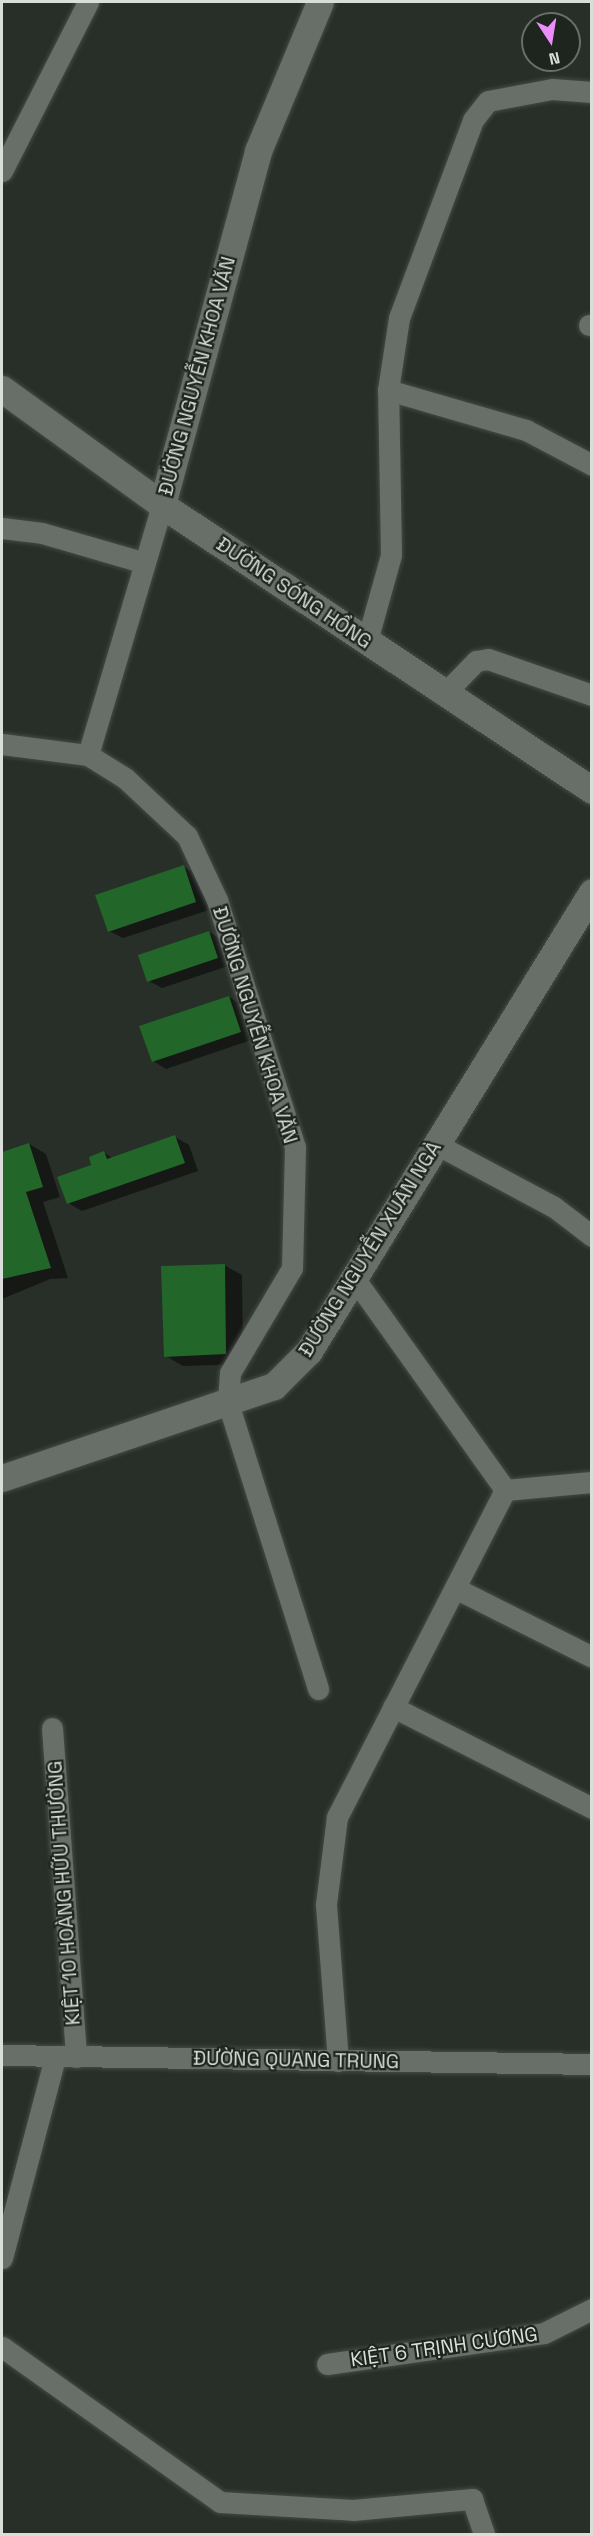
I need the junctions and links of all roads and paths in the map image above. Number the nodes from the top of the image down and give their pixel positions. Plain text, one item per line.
1 (88, 2) edge
2 (320, 2) edge
3 (591, 92) edge
4 (2, 171) edge
5 (2, 388) edge
6 (388, 390) junction
7 (591, 465) edge
8 (162, 505) junction
9 (2, 528) edge
10 (145, 563) junction
11 (367, 641) junction
12 (445, 693) junction
13 (591, 695) edge
14 (2, 744) edge
15 (88, 755) junction
16 (591, 790) edge
17 (591, 892) edge
18 (436, 1144) junction
19 (591, 1236) edge
20 (354, 1278) junction
21 (228, 1403) junction
22 (2, 1478) edge
23 (591, 1482) edge
24 (505, 1490) junction
25 (455, 1588) junction
26 (591, 1656) edge
27 (318, 1689) dead end
28 (393, 1707) junction
29 (52, 1728) dead end
30 (591, 1808) edge
31 (2, 2055) edge
32 (65, 2057) junction
33 (338, 2061) junction
34 (591, 2064) edge
35 (2, 2258) edge
36 (591, 2309) edge
37 (2, 2347) edge
38 (327, 2364) dead end
39 (484, 2535) edge

1 - 4 street
2 - 8 street, ĐƯỜNG NGUYỄN KHOA VĂN
3 - 6 street
5 - 8 street, ĐƯỜNG SÓNG HỒNG
6 - 7 street
6 - 11 street
8 - 10 street, ĐƯỜNG NGUYỄN KHOA VĂN
8 - 11 street, ĐƯỜNG SÓNG HỒNG
9 - 10 street
10 - 15 street, ĐƯỜNG NGUYỄN KHOA VĂN
11 - 12 street, ĐƯỜNG SÓNG HỒNG
12 - 13 street
12 - 16 street, ĐƯỜNG SÓNG HỒNG
14 - 15 street, ĐƯỜNG NGUYỄN KHOA VĂN
15 - 21 street, ĐƯỜNG NGUYỄN KHOA VĂN
17 - 18 street, ĐƯỜNG NGUYỄN XUÂN NGÀ
18 - 19 street
18 - 20 street, ĐƯỜNG NGUYỄN XUÂN NGÀ
20 - 21 street, ĐƯỜNG NGUYỄN XUÂN NGÀ
20 - 24 street
21 - 22 street, ĐƯỜNG NGUYỄN XUÂN NGÀ
21 - 27 street
23 - 24 street
24 - 25 street
25 - 26 street
25 - 28 street
28 - 30 street
28 - 33 street
29 - 32 street, KIỆT 10 HOÀNG HỮU THƯỜNG
31 - 32 street, ĐƯỜNG QUANG TRUNG
32 - 33 street, ĐƯỜNG QUANG TRUNG
32 - 35 street, KIỆT 10 HOÀNG HỮU THƯỜNG
33 - 34 street, ĐƯỜNG QUANG TRUNG
36 - 38 street, KIỆT 6 TRỊNH CƯƠNG
37 - 39 street

